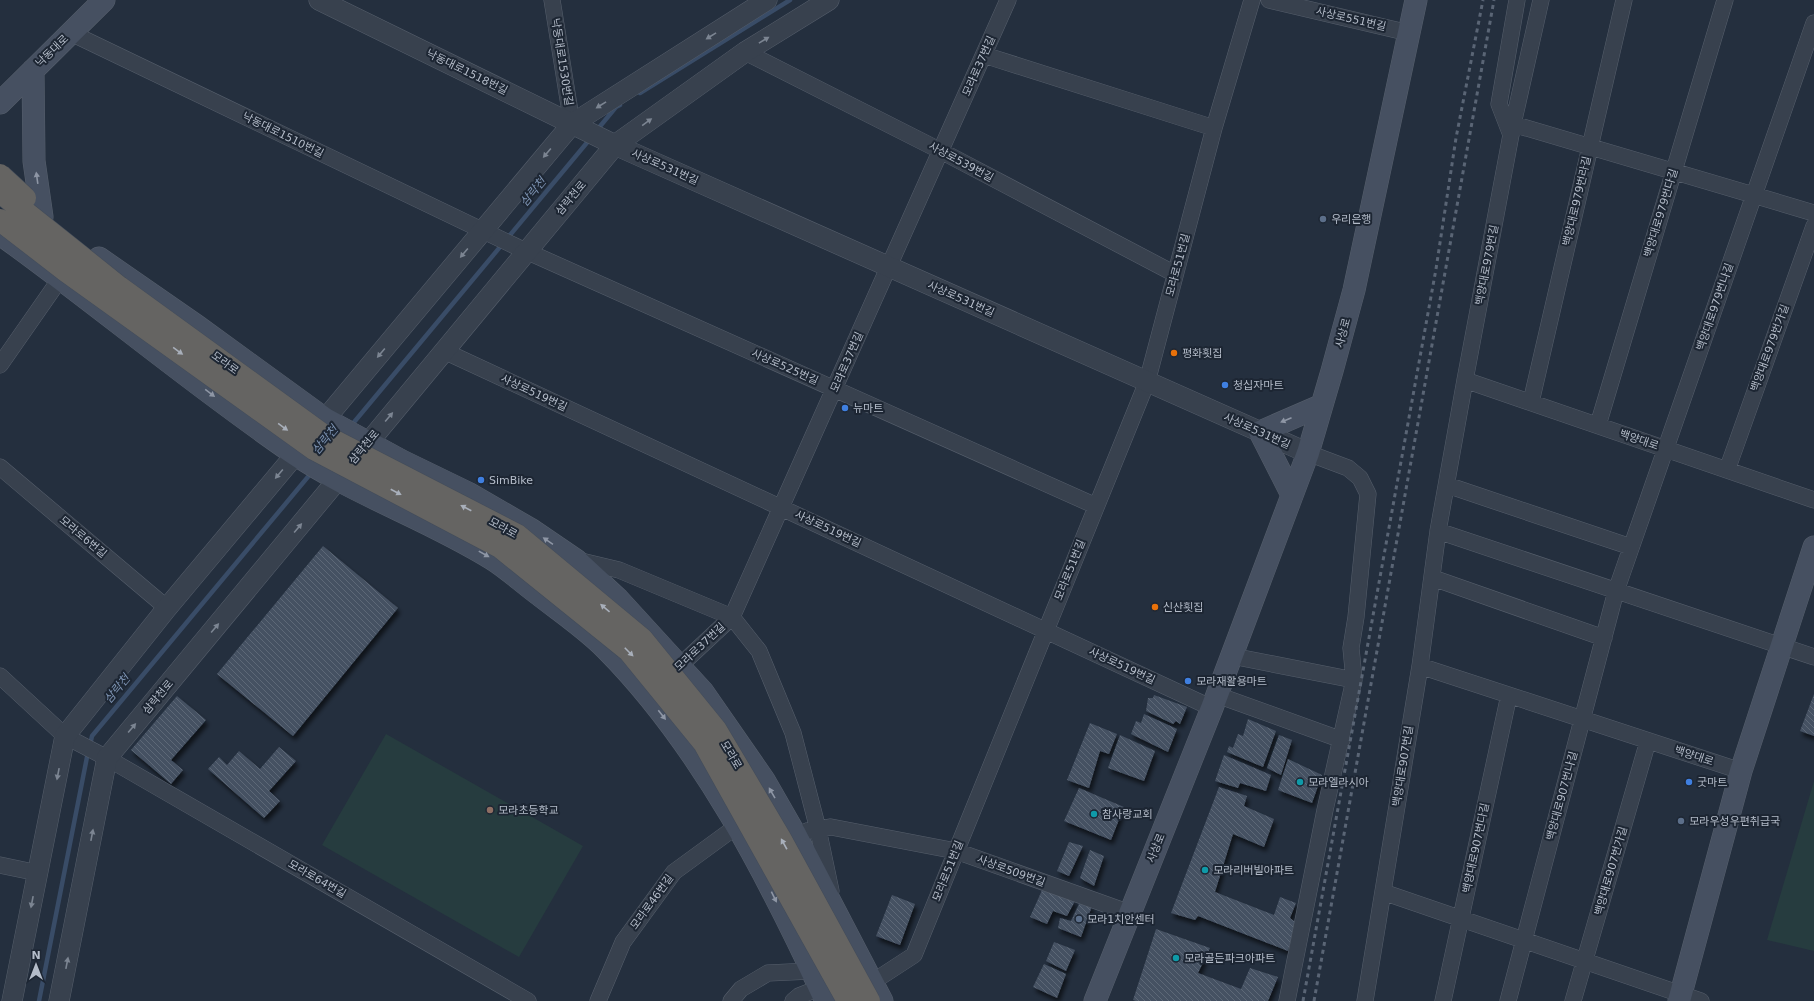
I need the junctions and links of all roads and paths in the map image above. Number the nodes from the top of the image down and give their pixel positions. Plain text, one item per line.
1 (104, 0) edge
2 (319, 0) edge
3 (552, 0) edge
4 (767, 0) edge
5 (829, 0) edge
6 (1008, 0) edge
7 (1252, 0) edge
8 (1269, 0) edge
9 (1416, 0) edge
10 (1517, 0) edge
11 (1541, 0) edge
12 (1624, 0) edge
13 (1724, 0) edge
14 (1814, 23) edge
15 (71, 33) junction
16 (1409, 33) junction
17 (744, 52) junction
18 (984, 55) junction
19 (33, 70) junction
20 (0, 103) edge
21 (578, 127) junction
22 (1214, 128) junction
23 (1512, 130) junction
24 (609, 142) junction
25 (1590, 147) junction
26 (941, 151) junction
27 (1673, 172) junction
28 (0, 175) edge
29 (0, 185) edge
30 (0, 192) edge
31 (1754, 196) junction
32 (1814, 213) edge
33 (42, 217) junction
34 (0, 220) edge
35 (1814, 226) edge
36 (489, 234) junction
37 (5, 242) edge
38 (522, 250) junction
39 (889, 267) junction
40 (1175, 274) junction
41 (60, 279) junction
42 (119, 287) junction
43 (444, 351) junction
44 (0, 365) edge
45 (1465, 380) junction
46 (1147, 382) junction
47 (834, 389) junction
48 (1531, 402) junction
49 (1322, 405) junction
50 (1598, 425) junction
51 (346, 431) junction
52 (1260, 432) junction
53 (1666, 449) junction
54 (1308, 453) junction
55 (0, 467) edge
56 (316, 467) junction
57 (1727, 470) junction
58 (1448, 485) junction
59 (1292, 495) junction
60 (1814, 500) edge
61 (1096, 506) junction
62 (781, 508) junction
63 (1438, 531) junction
64 (1632, 547) junction
65 (1814, 547) edge
66 (576, 560) junction
67 (1432, 578) junction
68 (1616, 591) junction
69 (167, 608) junction
70 (732, 617) junction
71 (1046, 630) junction
72 (1604, 638) junction
73 (1781, 646) junction
74 (1232, 656) junction
75 (1814, 657) edge
76 (681, 666) junction
77 (1420, 666) junction
78 (0, 676) edge
79 (1354, 680) junction
80 (646, 695) junction
81 (1509, 695) junction
82 (1215, 702) junction
83 (1582, 719) junction
84 (73, 740) junction
85 (1342, 740) junction
86 (1648, 741) junction
87 (103, 756) junction
88 (1740, 772) junction
89 (737, 826) junction
90 (818, 829) junction
91 (795, 834) junction
92 (956, 851) junction
93 (0, 865) edge
94 (38, 873) junction
95 (1383, 892) junction
96 (1130, 913) junction
97 (836, 916) junction
98 (1461, 918) junction
99 (1524, 940) junction
100 (1585, 962) junction
101 (819, 986) edge
102 (874, 995) edge
103 (1679, 998) edge
104 (12, 1001) edge
105 (59, 1001) edge
106 (528, 1001) edge
107 (598, 1001) edge
108 (731, 1001) edge
109 (793, 1001) edge
110 (848, 1001) edge
111 (1095, 1001) edge
112 (1287, 1001) edge
113 (1365, 1001) edge
114 (1444, 1001) edge
115 (1508, 1001) edge
116 (1573, 1001) edge
117 (1701, 1001) edge

1 - 15 main road, 낙동대로
2 - 21 street, 낙동대로1518번길
3 - 21 street, 낙동대로1530번길
4 -> 21 street, 삼락천로
17 -> 5 street, 삼락천로
6 - 18 street, 모라로37번길
7 - 22 street, 모라로51번길
8 - 16 street, 사상로551번길
9 - 16 main road, 사상로
10 - 23 street
11 - 23 street, 백양대로979번길
12 - 25 street, 백양대로979번라길
13 - 27 street, 백양대로979번다길
14 - 31 street, 백양대로979번나길
15 - 19 main road, 낙동대로
15 - 36 street, 낙동대로1510번길
16 - 49 main road, 사상로
24 -> 17 street, 삼락천로
17 - 26 street, 사상로539번길
18 - 22 street
18 - 26 street, 모라로37번길
19 - 20 main road, 낙동대로
33 -> 19 main road
21 - 24 street, 낙동대로1518번길
21 -> 36 street, 삼락천로
22 - 40 street, 모라로51번길
23 - 25 street
23 - 45 street, 백양대로979번길
24 - 38 street, 삼락천로
24 - 39 street, 사상로531번길
25 - 27 street
25 - 48 street, 백양대로979번라길
26 - 39 street, 모라로37번길
26 - 40 street, 사상로539번길
27 - 31 street
27 - 50 street, 백양대로979번다길
28 - 42 highway, bridge
29 - 33 main road, 모라로
30 - 42 highway, 모라로, bridge
31 - 32 street
31 - 53 street, 백양대로979번나길
33 - 37 main road
33 - 51 main road, 모라로
34 -> 110 highway, 모라로, bridge
35 - 57 street, 백양대로979번가길
36 - 38 street, 낙동대로1510번길
36 -> 51 street, 삼락천로
37 - 41 main road
38 - 43 street, 삼락천로
38 - 47 street, 사상로525번길
39 - 46 street, 사상로531번길
39 - 47 street, 모라로37번길
40 - 46 street, 모라로51번길
41 - 44 street
41 -> 56 main road
102 -> 42 highway, 모라로, bridge
51 -> 43 street, 삼락천로
43 - 62 street, 사상로519번길
45 - 48 street, 백양대로
45 - 58 street, 백양대로979번길
46 - 52 street, 사상로531번길
46 - 61 street, 모라로51번길
47 - 61 street, 사상로525번길
47 - 62 street, 모라로37번길
48 - 50 street, 백양대로
49 -> 52 main road
49 - 54 main road, 사상로
50 - 53 street, 백양대로
51 - 56 street, 삼락천로
51 - 56 street, 삼락천로
66 -> 51 main road, 모라로
52 - 54 street, 사상로531번길
52 - 59 main road
53 - 57 street, 백양대로
53 - 64 street, 백양대로979번나길
54 - 59 main road, 사상로
54 - 79 street
55 - 69 street, 모라로6번길
56 -> 69 street, 삼락천로
56 -> 80 main road
87 -> 56 street, 삼락천로
57 - 60 street, 백양대로
58 - 63 street, 백양대로979번길
58 - 64 street
59 - 74 main road, 사상로
61 - 71 street, 모라로51번길
62 - 70 street, 모라로37번길
62 - 71 street, 사상로519번길
63 - 67 street, 백양대로907번길
63 - 68 street
64 - 68 street, 백양대로979번나길
65 - 73 main road
66 - 70 street
66 - 76 main road, 모라로
67 - 72 street
67 - 77 street, 백양대로907번길
68 - 72 street, 백양대로907번나길
68 - 73 street
69 - 84 street, 삼락천로
70 - 76 street, 모라로37번길
70 - 90 street
71 - 82 street, 사상로519번길
71 - 92 street, 모라로51번길
72 - 83 street, 백양대로907번나길
73 - 75 street
73 - 88 main road
74 - 79 street
74 - 82 main road, 사상로
76 - 80 street, 모라로37번길
91 -> 76 main road, 모라로
77 - 81 street, 백양대로
77 - 95 street, 백양대로907번길
78 - 84 street, 모라로64번길
79 - 85 street
80 -> 89 main road
81 - 83 street, 백양대로
81 - 98 street, 백양대로907번다길
82 - 85 street
82 - 96 main road, 사상로
83 - 86 street, 백양대로
83 - 99 street, 백양대로907번나길
84 - 87 street, 모라로64번길
84 -> 94 street, 삼락천로
85 - 112 street
86 - 88 street, 백양대로
86 - 100 street, 백양대로907번가길
105 -> 87 street, 삼락천로
87 - 106 street, 모라로64번길
88 - 103 main road
89 -> 101 main road
89 - 107 street, 모라로46번길
90 - 91 street, 사상로509번길
90 - 92 street, 사상로509번길
90 - 97 street
91 - 97 main road, 모라로
92 - 96 street, 사상로509번길
92 - 102 street, 모라로51번길
93 - 94 street
94 -> 104 street, 삼락천로
95 - 98 street
95 - 113 street, 백양대로907번길
96 - 111 main road, 사상로
97 - 102 main road, 모라로
98 - 99 street
98 - 114 street, 백양대로907번다길
99 - 100 street
99 - 115 street, 백양대로907번나길
100 - 103 street
100 - 116 street, 백양대로907번가길
101 - 108 street
101 - 109 street
103 - 117 street

